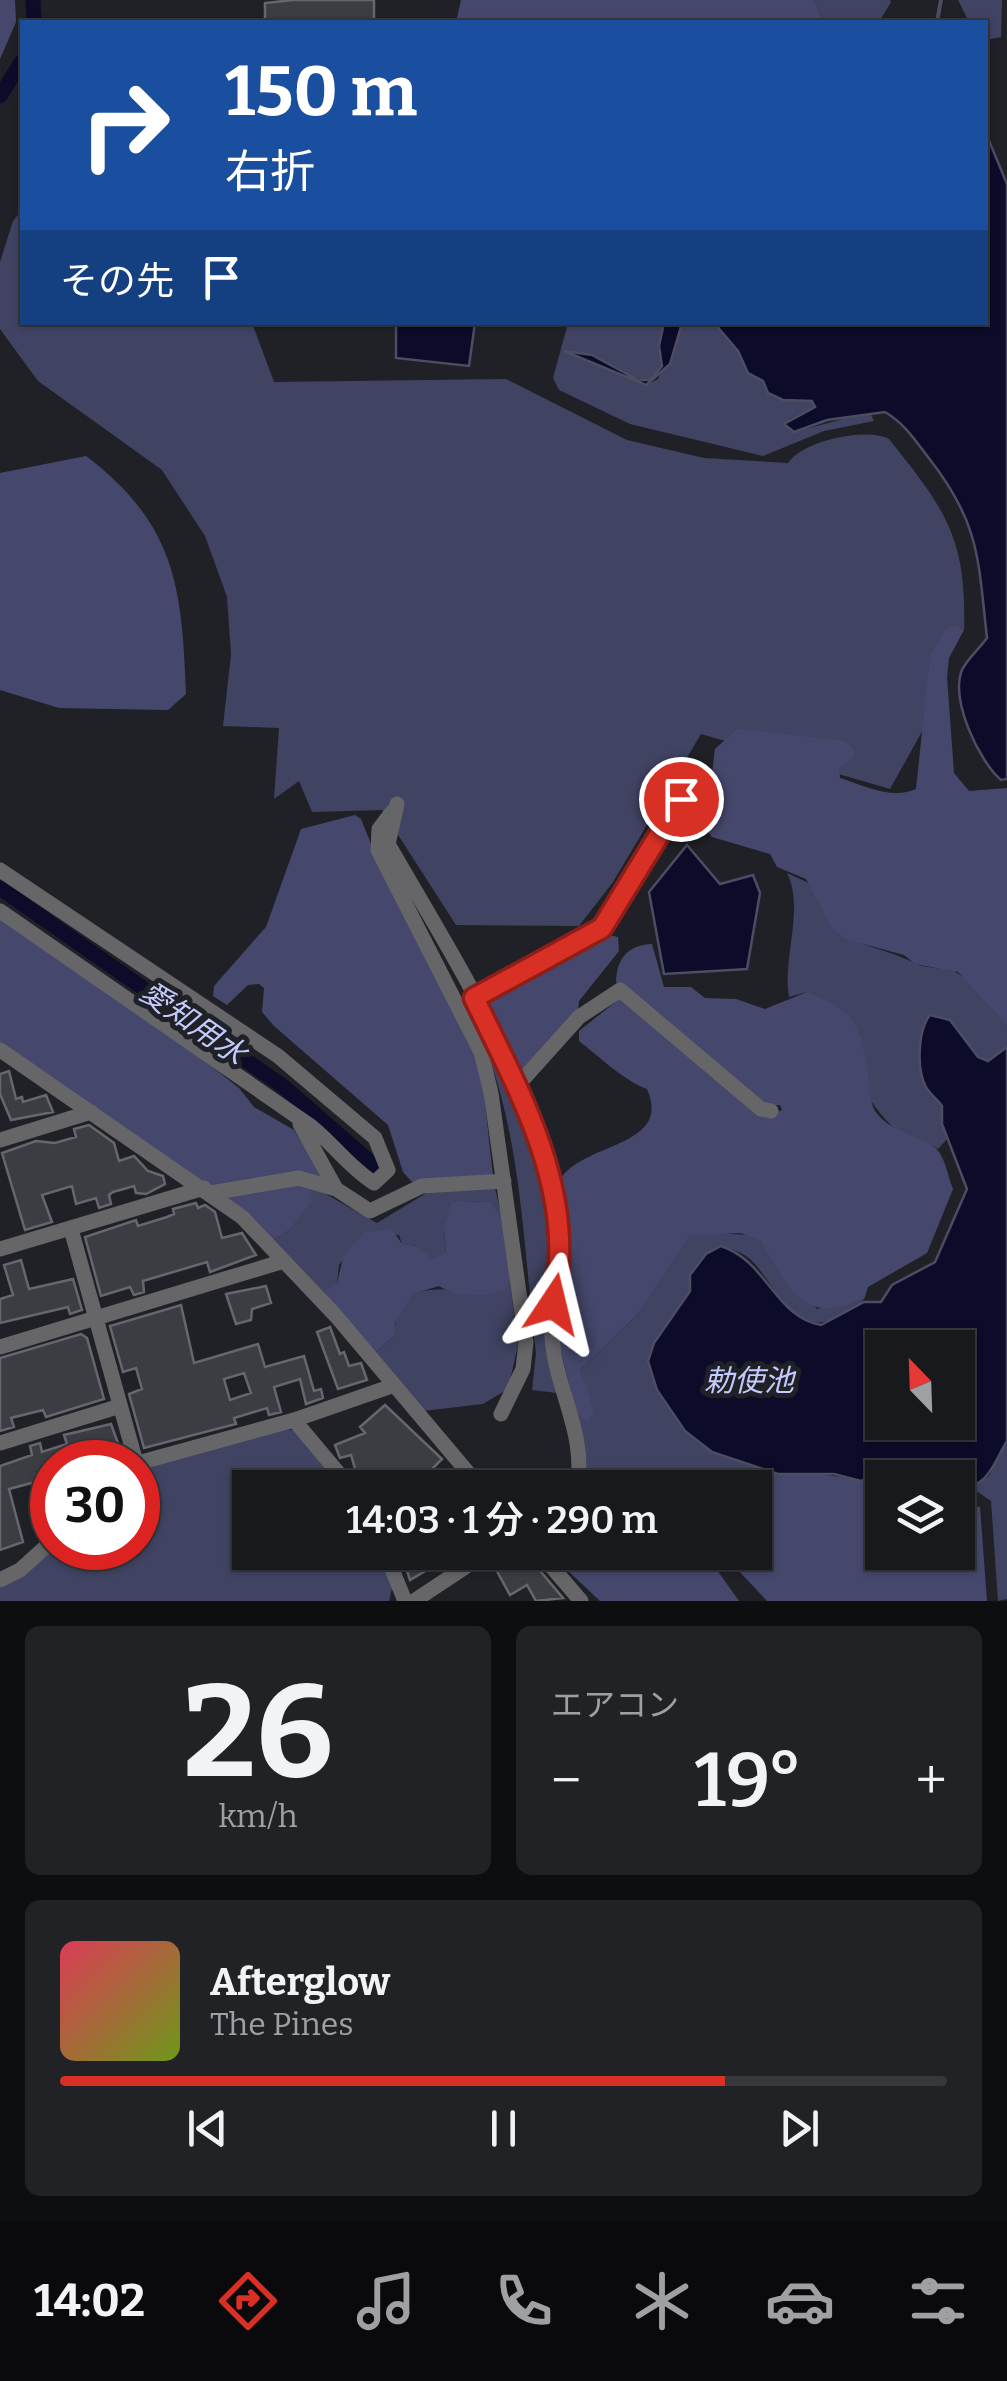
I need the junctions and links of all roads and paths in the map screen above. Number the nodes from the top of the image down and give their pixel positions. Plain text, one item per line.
1 (693, 779) dead end
2 (0, 870) edge
3 (0, 912) edge
4 (474, 998) junction
5 (0, 1050) edge
6 (517, 1086) junction
7 (91, 1112) junction
8 (770, 1112) dead end
9 (294, 1117) junction
10 (0, 1140) edge
11 (504, 1181) junction
12 (336, 1189) junction
13 (207, 1191) junction
14 (71, 1229) junction
15 (0, 1249) edge
16 (284, 1261) junction
17 (96, 1320) junction
18 (0, 1347) edge
19 (392, 1386) junction
20 (118, 1407) junction
21 (502, 1414) dead end
22 (294, 1420) junction
23 (129, 1440) edge
24 (0, 1442) edge
25 (160, 1456) edge
26 (336, 1470) edge
27 (465, 1470) edge
28 (578, 1470) edge
29 (30, 1561) edge
30 (392, 1570) edge
31 (461, 1570) edge
32 (554, 1570) edge
33 (0, 1580) edge
34 (405, 1601) edge
35 (414, 1601) edge
36 (581, 1601) edge

1 - 4 street
2 - 9 street
3 - 9 street
4 - 6 street
4 - 11 street
5 - 7 street
6 - 8 street
6 - 28 street
7 - 10 street
7 - 13 street
9 - 12 street
11 - 12 street
11 - 21 street
12 - 13 street
13 - 14 street
13 - 16 street
14 - 15 street
14 - 17 street
16 - 17 street
16 - 19 street
17 - 18 street
17 - 20 street
19 - 22 street
19 - 27 street
20 - 23 street
20 - 24 street
22 - 25 street
22 - 26 street
29 - 33 street
30 - 34 street
31 - 35 street
32 - 36 street

